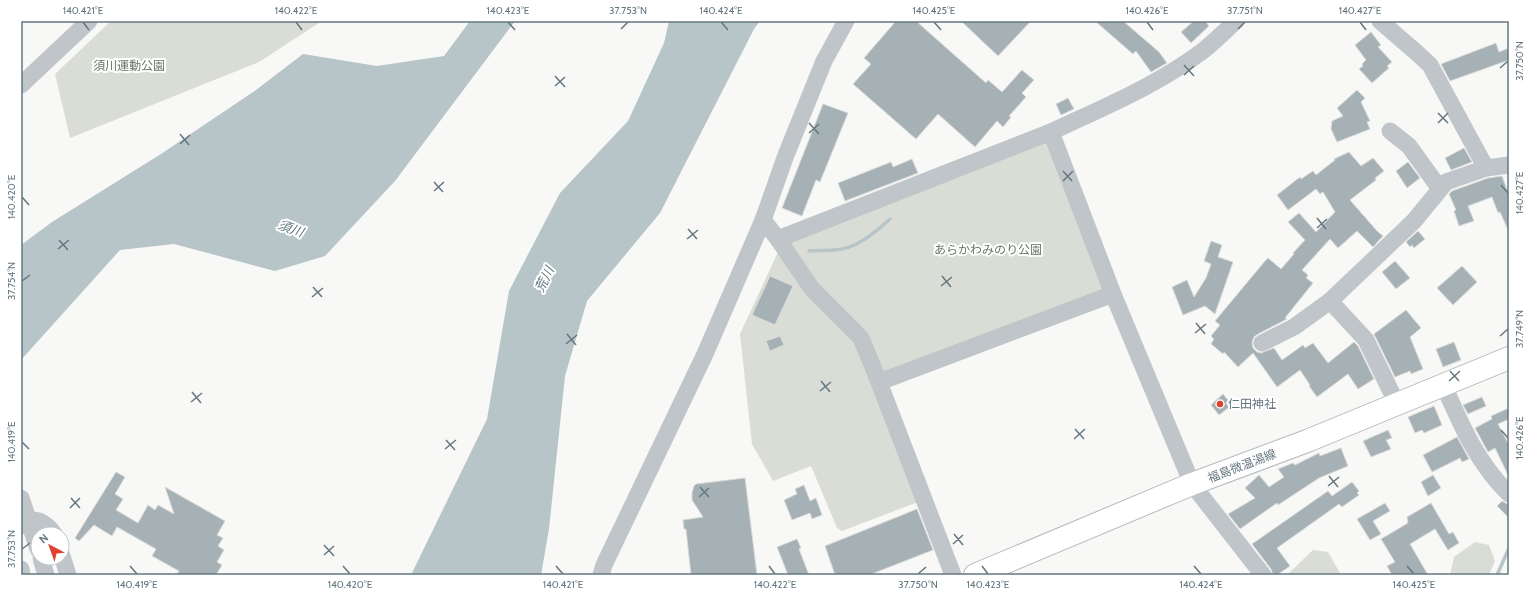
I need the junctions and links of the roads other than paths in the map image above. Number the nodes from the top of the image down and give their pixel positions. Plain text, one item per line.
1 (89, 21) edge
2 (846, 21) edge
3 (1236, 21) edge
4 (1380, 21) edge
5 (21, 85) edge
6 (1390, 131) dead end
7 (1051, 132) junction
8 (1509, 164) edge
9 (1486, 168) junction
10 (1440, 189) junction
11 (763, 220) junction
12 (778, 239) junction
13 (1113, 294) junction
14 (1330, 301) junction
15 (1262, 343) dead end
16 (1509, 358) edge
17 (877, 377) junction
18 (1444, 386) junction
19 (1397, 404) junction
20 (1192, 484) junction
21 (1509, 494) edge
22 (22, 502) edge
23 (25, 524) edge
24 (47, 526) edge
25 (30, 534) edge
26 (21, 569) edge
27 (22, 575) edge
28 (600, 575) edge
29 (952, 575) edge
30 (975, 575) edge
31 (1263, 575) edge

1 - 5 street
2 - 11 street
3 - 7 street
4 - 9 street
6 - 10 street
7 - 12 street
7 - 13 street
8 - 9 street
9 - 10 street
10 - 14 street
11 - 12 street
11 - 28 street
12 - 17 street
13 - 17 street
13 - 20 street
14 - 15 street
14 - 19 street
16 - 18 main road, 福島微温湯線
17 - 29 street
18 - 19 main road, 福島微温湯線
18 - 21 street
19 - 20 main road, 福島微温湯線
20 - 30 main road, 福島微温湯線
20 - 31 street
22 - 23 street
23 - 24 street
23 - 25 street
26 - 27 street

